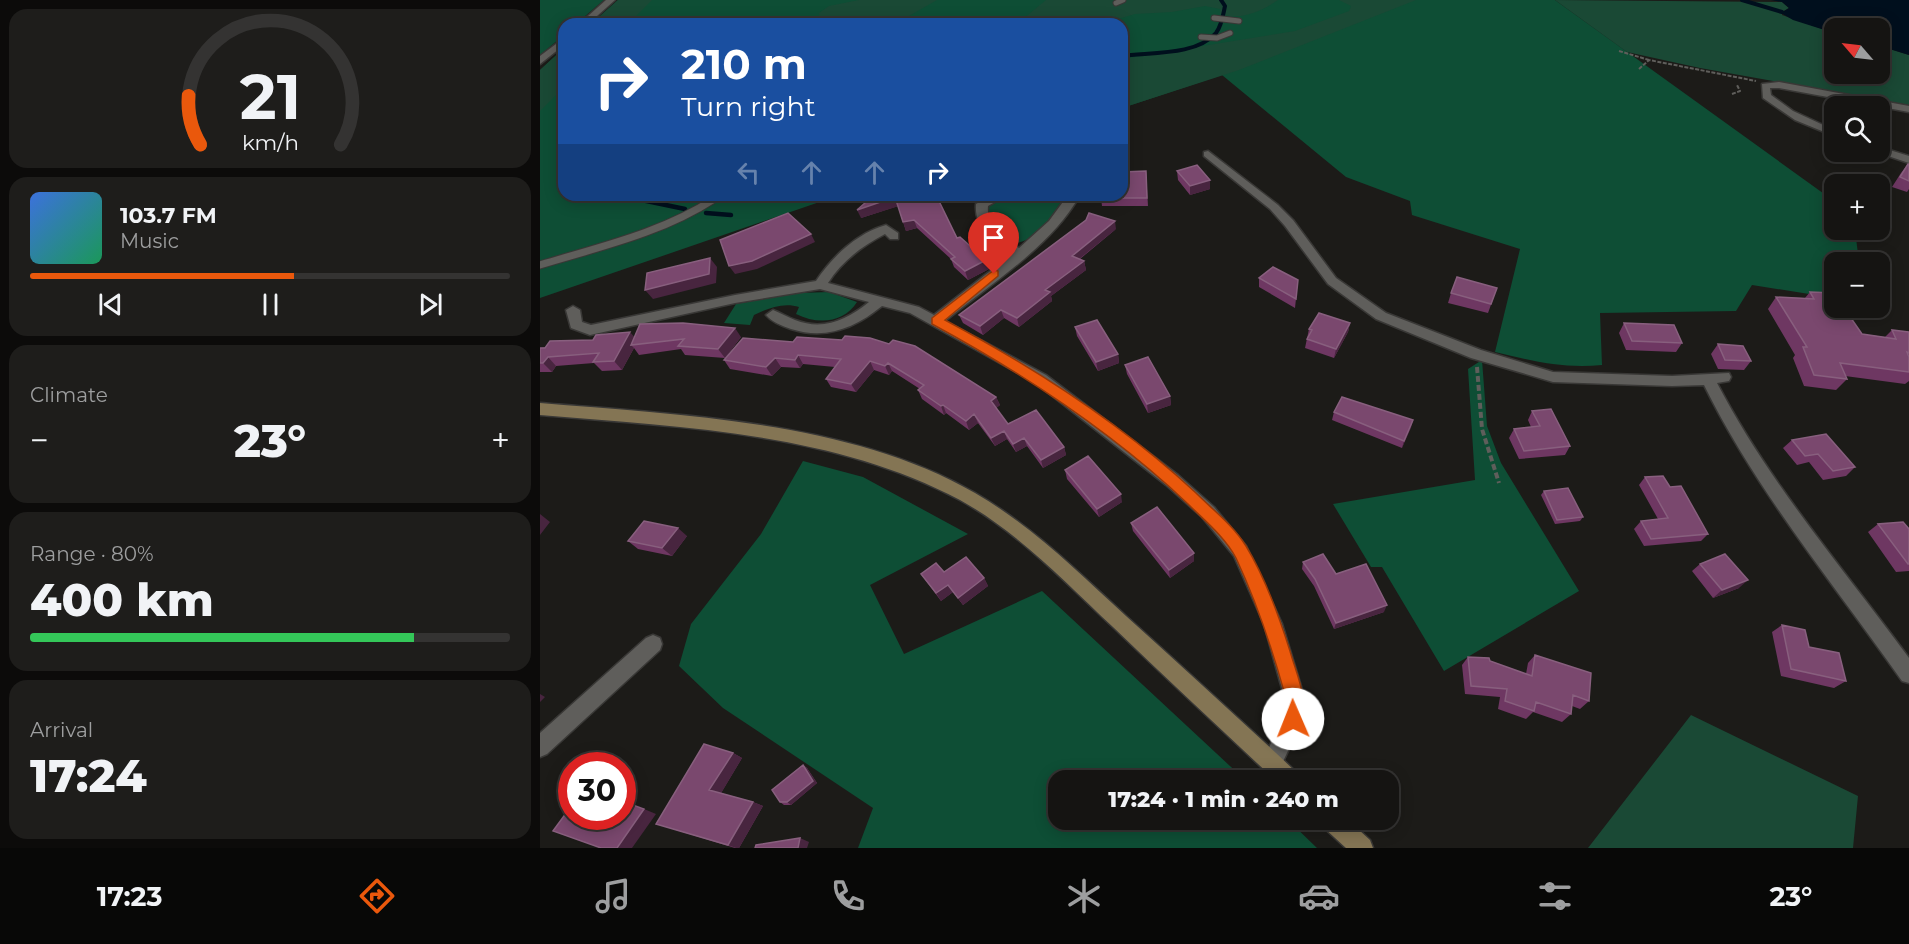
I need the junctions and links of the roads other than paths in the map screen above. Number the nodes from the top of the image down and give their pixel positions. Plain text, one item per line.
1 (611, 0) edge
2 (1123, 0) edge
3 (1116, 3) dead end
4 (590, 18) edge
5 (1215, 18) dead end
6 (1239, 21) dead end
7 (1230, 33) dead end
8 (1201, 37) dead end
9 (558, 46) edge
10 (540, 62) edge
11 (1833, 96) edge
12 (1890, 106) edge
13 (1909, 109) edge
14 (1824, 129) edge
15 (1890, 153) edge
16 (1208, 154) dead end
17 (1909, 160) edge
18 (711, 201) edge
19 (988, 201) edge
20 (1072, 201) edge
21 (894, 236) dead end
22 (1019, 253) junction
23 (540, 265) edge
24 (820, 285) junction
25 (880, 301) junction
26 (573, 310) dead end
27 (773, 315) dead end
28 (936, 321) junction
29 (1724, 377) dead end
30 (1708, 380) junction
31 (540, 408) edge
32 (653, 644) dead end
33 (1909, 674) edge
34 (540, 747) edge
35 (1272, 763) junction
36 (1279, 770) edge
37 (1343, 830) edge
38 (1362, 848) edge

1 - 4 street
2 - 3 lane
5 - 6 lane
7 - 8 lane
9 - 10 street
11 - 14 street
12 - 13 street
15 - 17 street
16 - 30 street
18 - 23 lane
19 - 22 street
20 - 22 street
21 - 24 street
22 - 28 street
24 - 25 street
24 - 26 street
25 - 27 street
25 - 28 street
28 - 35 street
29 - 30 street
30 - 33 street
31 - 35 main road
32 - 34 street
35 - 36 main road
37 - 38 main road

